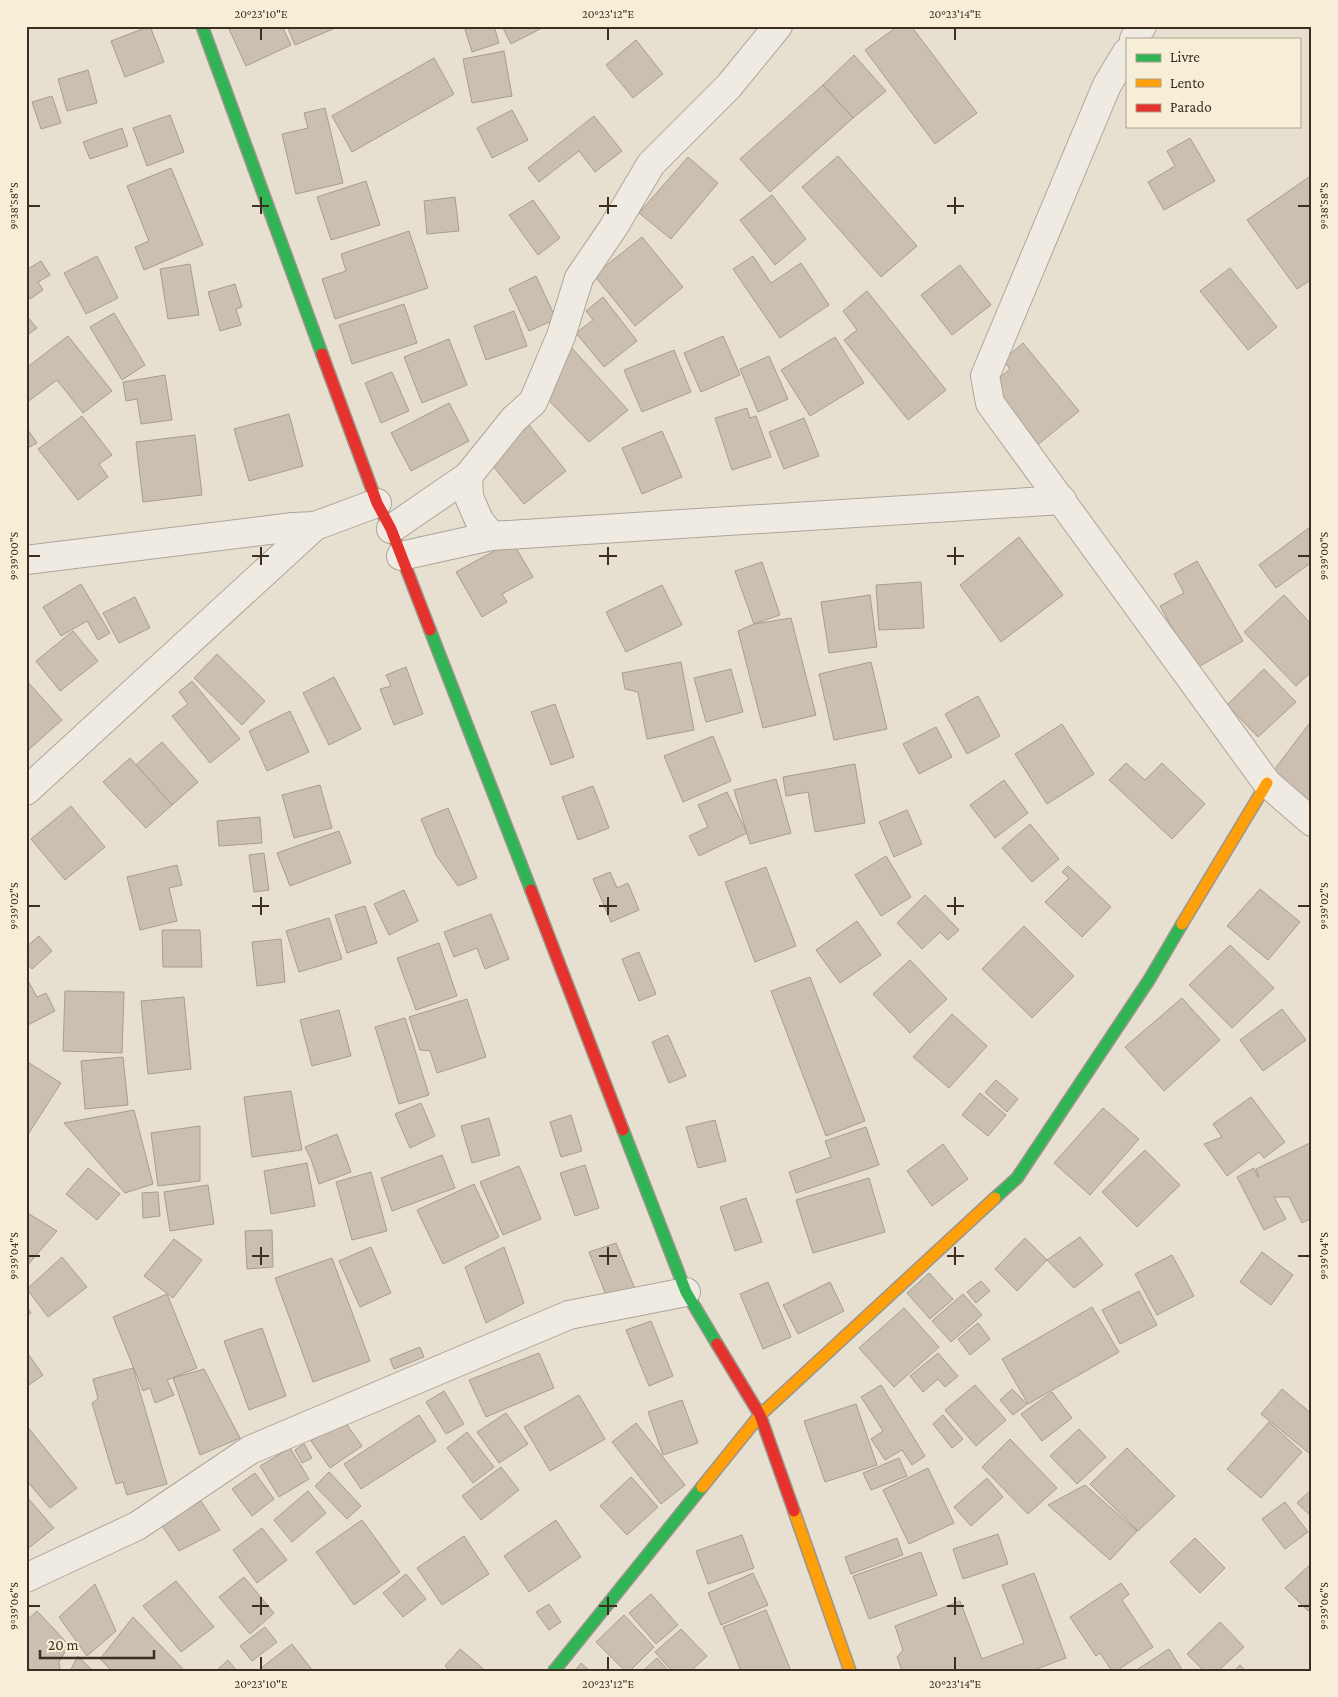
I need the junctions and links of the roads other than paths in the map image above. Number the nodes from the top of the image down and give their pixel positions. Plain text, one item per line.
1 (202, 26) edge
2 (778, 26) edge
3 (1142, 26) edge
4 (1135, 38) edge
5 (1126, 54) edge
6 (468, 476) junction
7 (1062, 500) junction
8 (377, 503) junction
9 (316, 526) junction
10 (390, 529) junction
11 (491, 536) junction
12 (401, 556) junction
13 (26, 560) edge
14 (1267, 783) junction
15 (26, 791) edge
16 (1312, 822) edge
17 (686, 1292) junction
18 (760, 1416) junction
19 (26, 1578) edge
20 (554, 1671) edge
21 (850, 1671) edge

1 - 8 street
2 - 6 street
3 - 4 street
5 - 7 street
6 - 10 street
6 - 11 street
7 - 11 street
7 - 14 street
8 - 9 street
8 - 10 street
9 - 13 street
9 - 15 street
10 - 12 street
11 - 12 street
12 - 17 street
14 - 16 street
14 - 18 street
17 - 18 street
17 - 19 street
18 - 20 street
18 - 21 street

